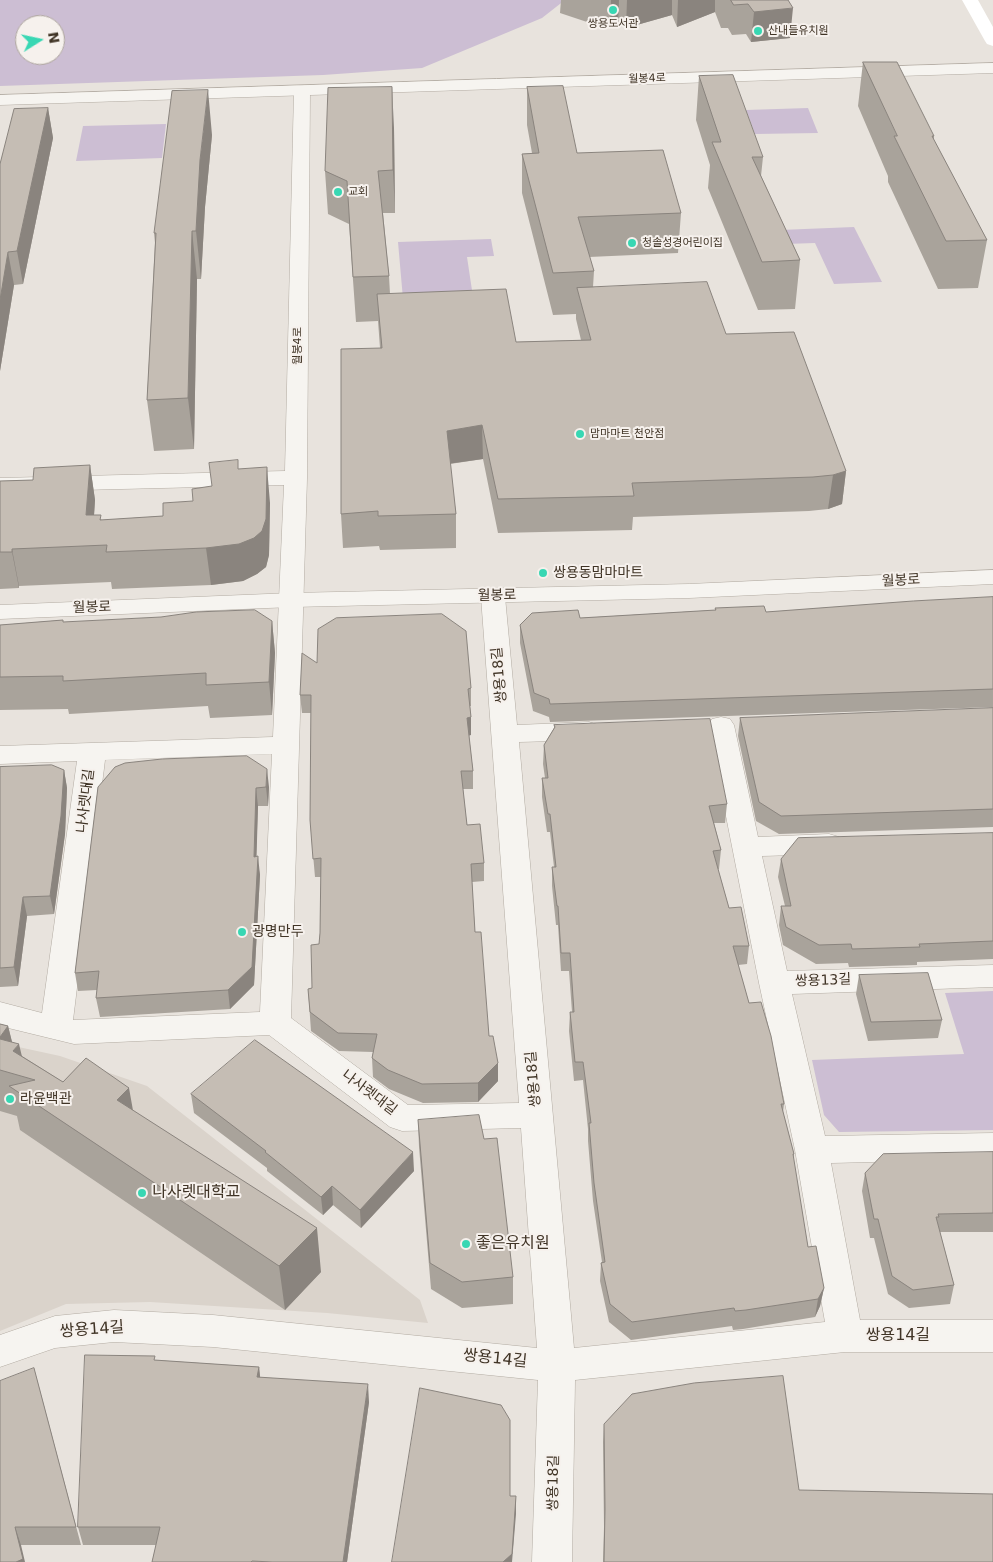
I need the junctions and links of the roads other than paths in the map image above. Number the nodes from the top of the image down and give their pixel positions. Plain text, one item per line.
1 (970, 0) edge
2 (993, 40) edge
3 (993, 68) edge
4 (302, 91) junction
5 (0, 100) edge
6 (296, 478) junction
7 (0, 485) edge
8 (993, 576) edge
9 (493, 597) junction
10 (292, 600) junction
11 (0, 612) edge
12 (724, 725) dead end
13 (613, 730) edge
14 (506, 734) junction
15 (286, 745) junction
16 (92, 752) junction
17 (0, 755) edge
18 (854, 844) edge
19 (745, 847) junction
20 (993, 976) edge
21 (774, 983) junction
22 (0, 1014) edge
23 (275, 1023) junction
24 (56, 1028) junction
25 (537, 1115) junction
26 (993, 1146) edge
27 (812, 1150) junction
28 (845, 1336) junction
29 (993, 1336) edge
30 (0, 1351) edge
31 (557, 1366) junction
32 (552, 1562) edge

1 - 2 main road
3 - 4 street, 월봉4로
4 - 5 street, 월봉4로
4 - 6 street, 월봉4로
6 - 7 street
6 - 10 street, 월봉4로
8 - 9 street, 월봉로
9 - 10 street, 월봉로
9 - 14 street, 쌍용18길
10 - 11 street, 월봉로
10 - 15 street
12 - 19 street, 쌍용13길
13 - 14 street
14 - 25 street, 쌍용18길
15 - 16 street, 나사렛대길
15 - 23 street
16 - 17 street, 나사렛대길
16 - 24 street, 나사렛대길
18 - 19 street
19 - 21 street, 쌍용13길
20 - 21 street, 쌍용13길
21 - 27 street, 쌍용13길
22 - 24 street
23 - 24 street
23 - 25 street, 나사렛대길
25 - 31 street, 쌍용18길
26 - 27 street
27 - 28 street, 쌍용13길
28 - 29 street, 쌍용14길
28 - 31 street, 쌍용14길
30 - 31 street, 쌍용14길
31 - 32 street, 쌍용18길

